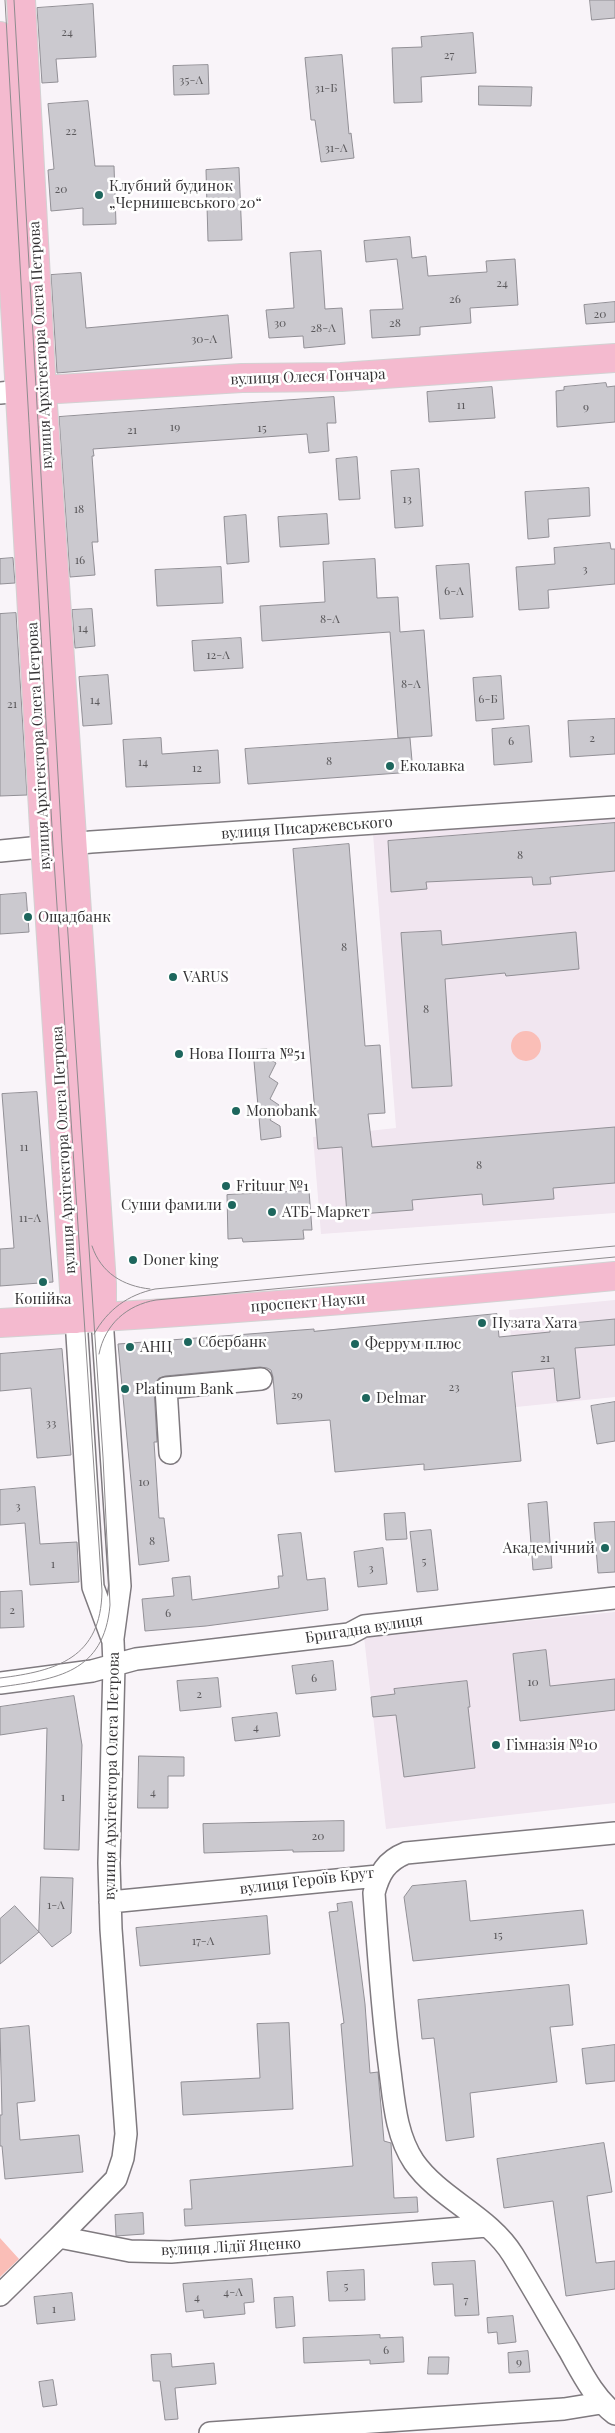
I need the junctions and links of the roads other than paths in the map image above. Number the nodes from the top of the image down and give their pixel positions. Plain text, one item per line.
1 (21, 0) edge
2 (0, 36) edge
3 (615, 358) edge
4 (21, 391) edge
5 (615, 807) edge
6 (72, 844) junction
7 (45, 846) junction
8 (0, 851) edge
9 (615, 1276) edge
10 (89, 1318) junction
11 (0, 1322) edge
12 (262, 1379) dead end
13 (170, 1454) dead end
14 (615, 1598) edge
15 (114, 1665) junction
16 (0, 1683) edge
17 (615, 1833) edge
18 (378, 1876) junction
19 (110, 1902) junction
20 (487, 2226) junction
21 (59, 2237) junction
22 (0, 2295) edge
23 (608, 2408) edge
24 (332, 2429) edge
25 (210, 2433) edge

1 - 4 main road, вулиця Архітектора Олега Петрова
2 - 4 main road, вулиця Архітектора Олега Петрова
3 - 4 main road, вулиця Олеся Гончара
4 - 6 main road, вулиця Архітектора Олега Петрова
4 - 7 main road, вулиця Архітектора Олега Петрова
5 - 6 street, вулиця Писаржевського
6 - 7 street, вулиця Писаржевського
6 - 10 main road, вулиця Архітектора Олега Петрова
7 - 8 street, вулиця Писаржевського
7 - 10 main road, вулиця Архітектора Олега Петрова
9 - 10 main road, проспект Науки
10 - 11 main road, проспект Науки
10 - 15 street, вулиця Архітектора Олега Петрова
12 - 13 street
14 - 15 street, Бригадна вулиця
15 - 16 street, Бригадна вулиця
15 - 19 street, вулиця Архітектора Олега Петрова
17 - 18 street, вулиця Героїв Крут
18 - 19 street, вулиця Героїв Крут
18 - 20 street
19 - 21 street, вулиця Архітектора Олега Петрова
20 - 21 street, вулиця Лідії Яценко
20 - 23 street
21 - 22 street
23 - 24 street
24 - 25 street

